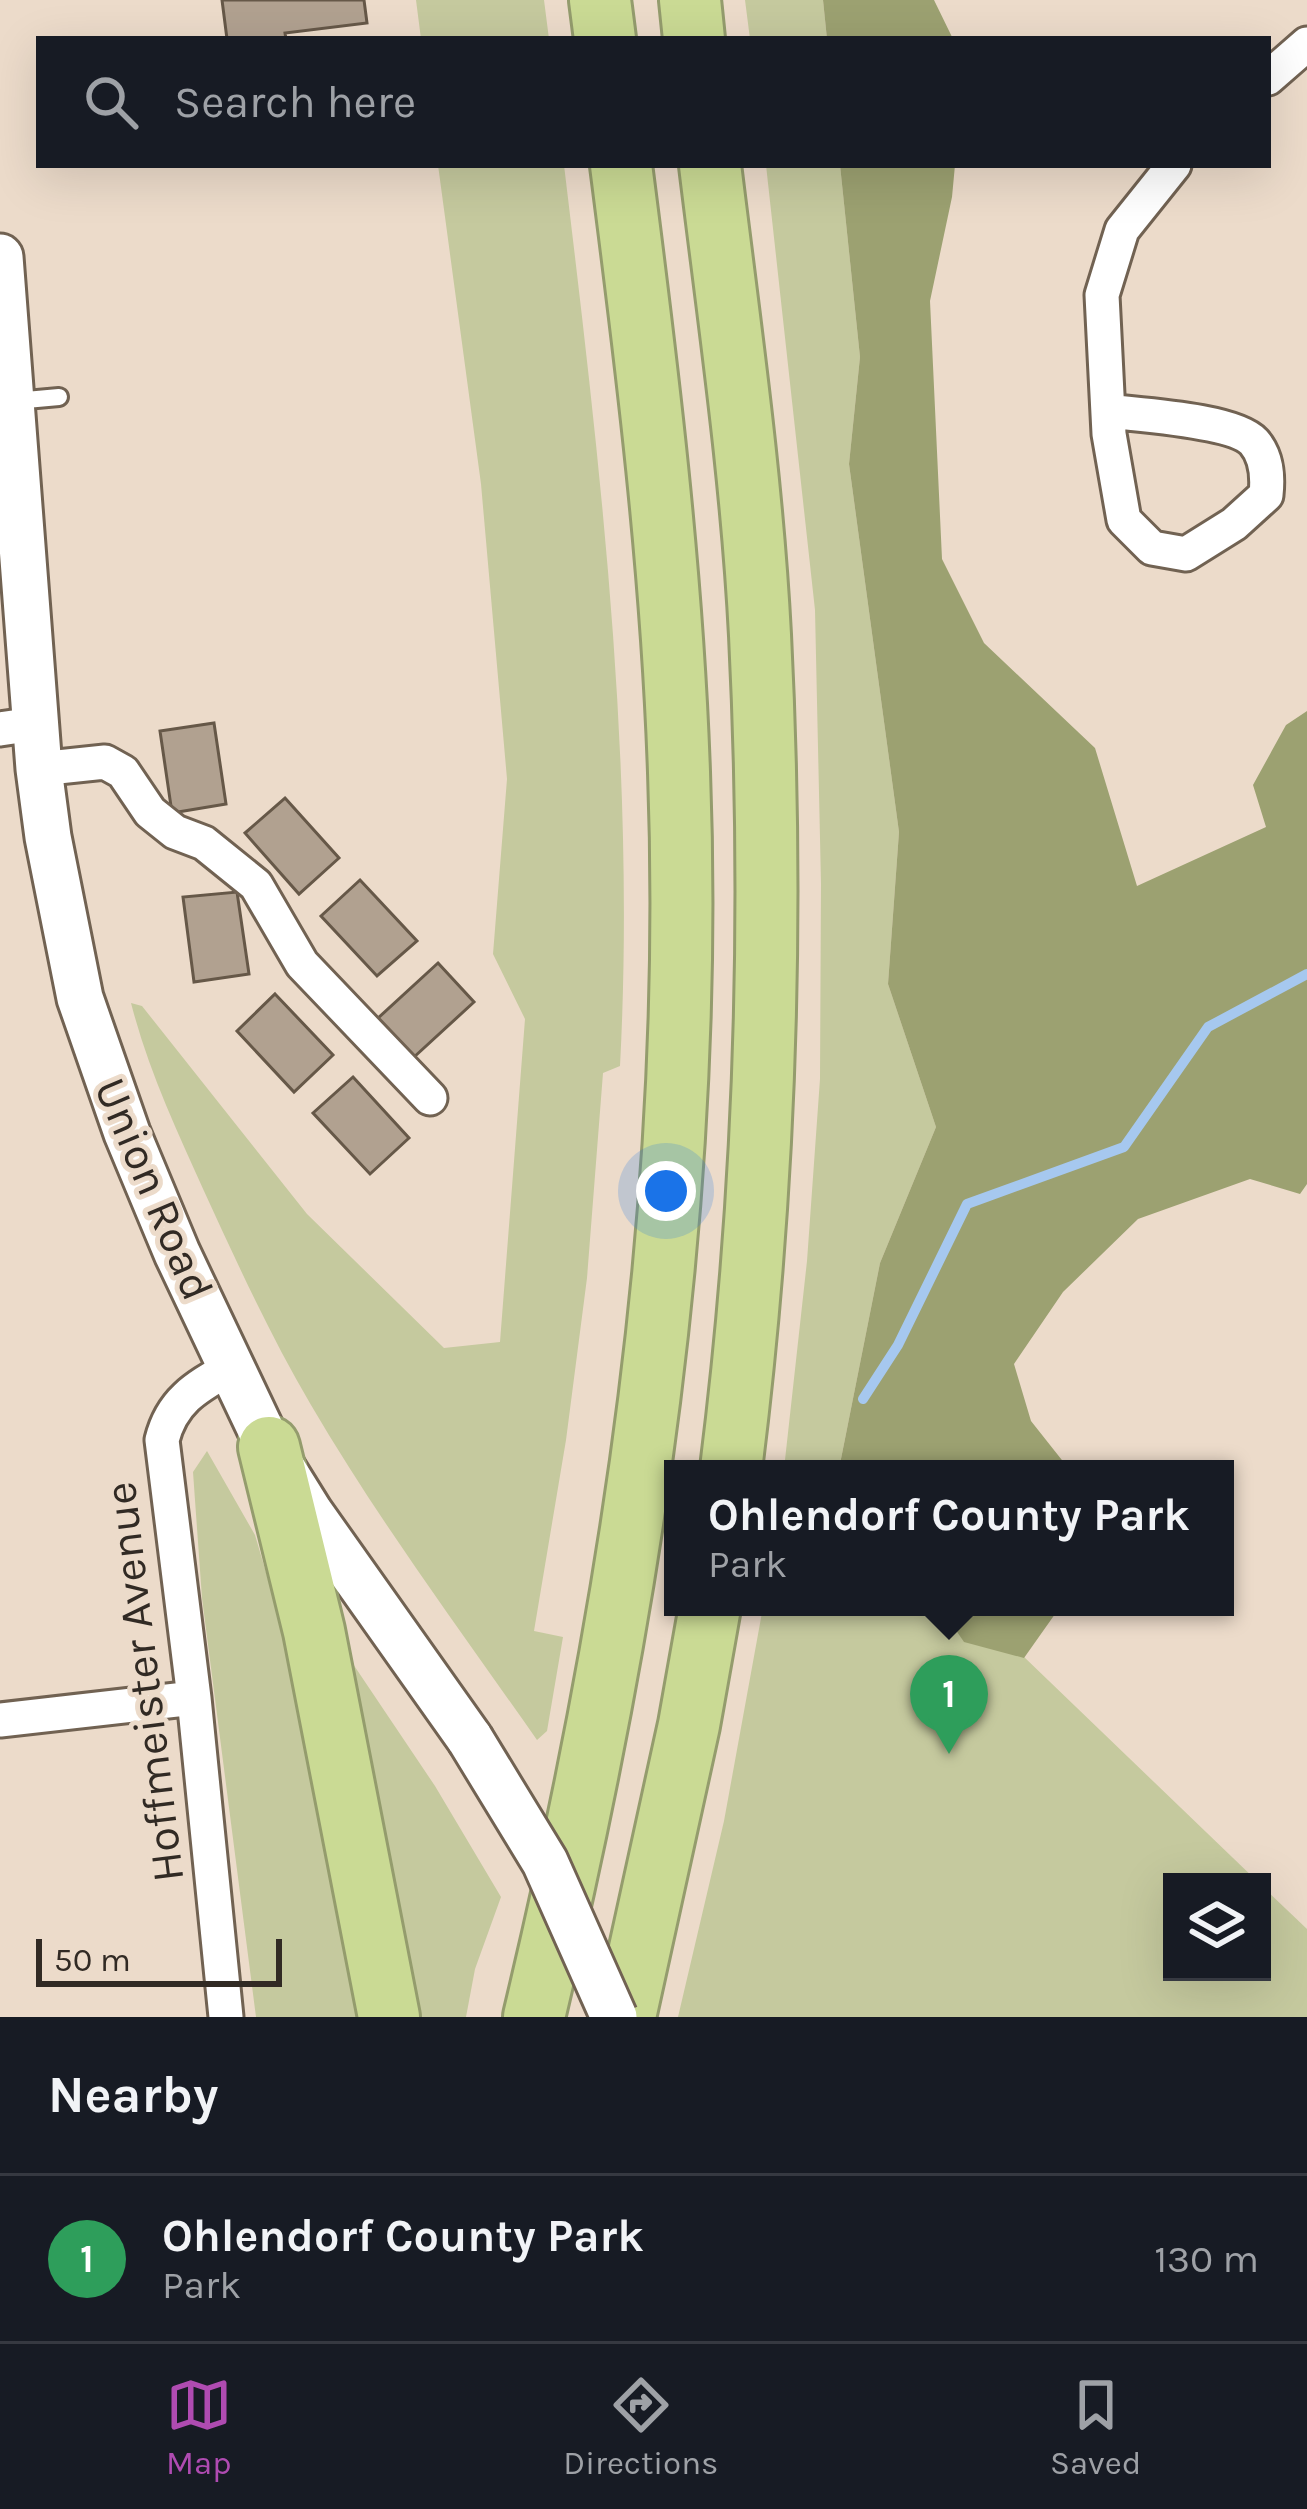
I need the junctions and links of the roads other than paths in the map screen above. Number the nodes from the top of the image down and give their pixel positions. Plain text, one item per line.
1 (600, 0) edge
2 (689, 0) edge
3 (605, 36) edge
4 (694, 36) edge
5 (1307, 44) edge
6 (1271, 75) edge
7 (621, 168) edge
8 (710, 168) edge
9 (1172, 168) edge
10 (0, 257) edge
11 (3, 311) edge
12 (59, 398) dead end
13 (14, 401) junction
14 (1108, 411) junction
15 (17, 726) edge
16 (39, 769) junction
17 (430, 1098) dead end
18 (230, 1368) junction
19 (269, 1447) junction
20 (732, 1460) edge
21 (708, 1616) edge
22 (194, 1698) junction
23 (0, 1720) edge
24 (226, 2017) edge
25 (389, 2017) edge
26 (534, 2017) edge
27 (614, 2017) edge
28 (625, 2017) edge

1 - 3 highway
2 - 4 highway
5 - 6 street
7 - 26 highway
8 - 20 highway
9 - 14 street
10 - 11 main road, Union Road
11 - 13 main road, Union Road
12 - 13 lane
13 - 15 main road, Union Road
14 - 14 street
15 - 16 main road, Union Road
16 - 17 street
16 - 18 main road, Union Road
18 - 19 main road, Union Road
18 - 22 street, Hoffmeister Avenue
19 - 25 highway
19 - 27 main road, Union Road, bridge
21 - 28 highway
22 - 23 street
22 - 24 street, Hoffmeister Avenue

